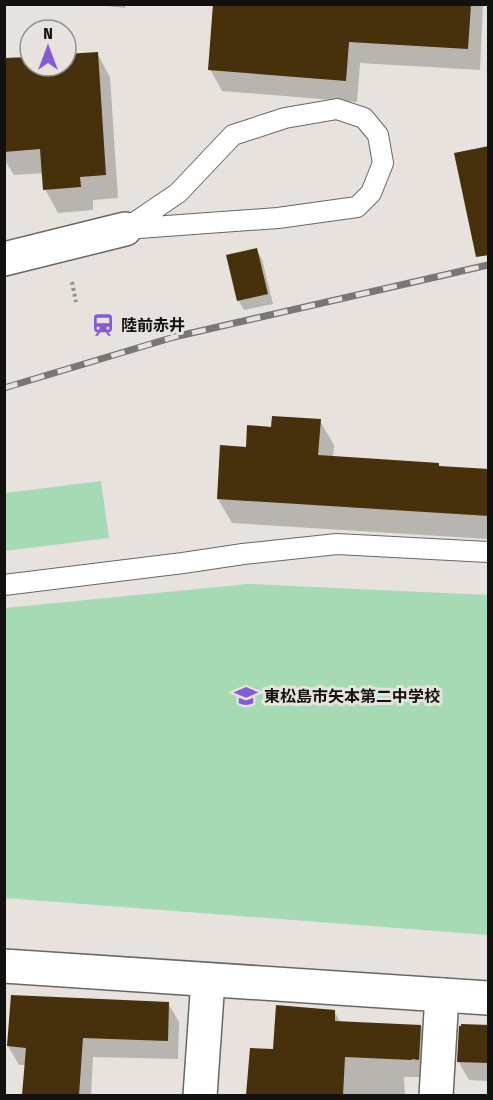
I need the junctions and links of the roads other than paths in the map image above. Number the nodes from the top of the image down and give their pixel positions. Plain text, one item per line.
1 (125, 229) junction
2 (4, 259) edge
3 (489, 552) edge
4 (4, 585) edge
5 (4, 966) edge
6 (207, 980) junction
7 (442, 995) junction
8 (489, 998) edge
9 (200, 1095) edge
10 (436, 1095) edge

1 - 1 lane
1 - 2 street
3 - 4 lane
5 - 6 street
6 - 7 street
6 - 9 street
7 - 8 street
7 - 10 street

